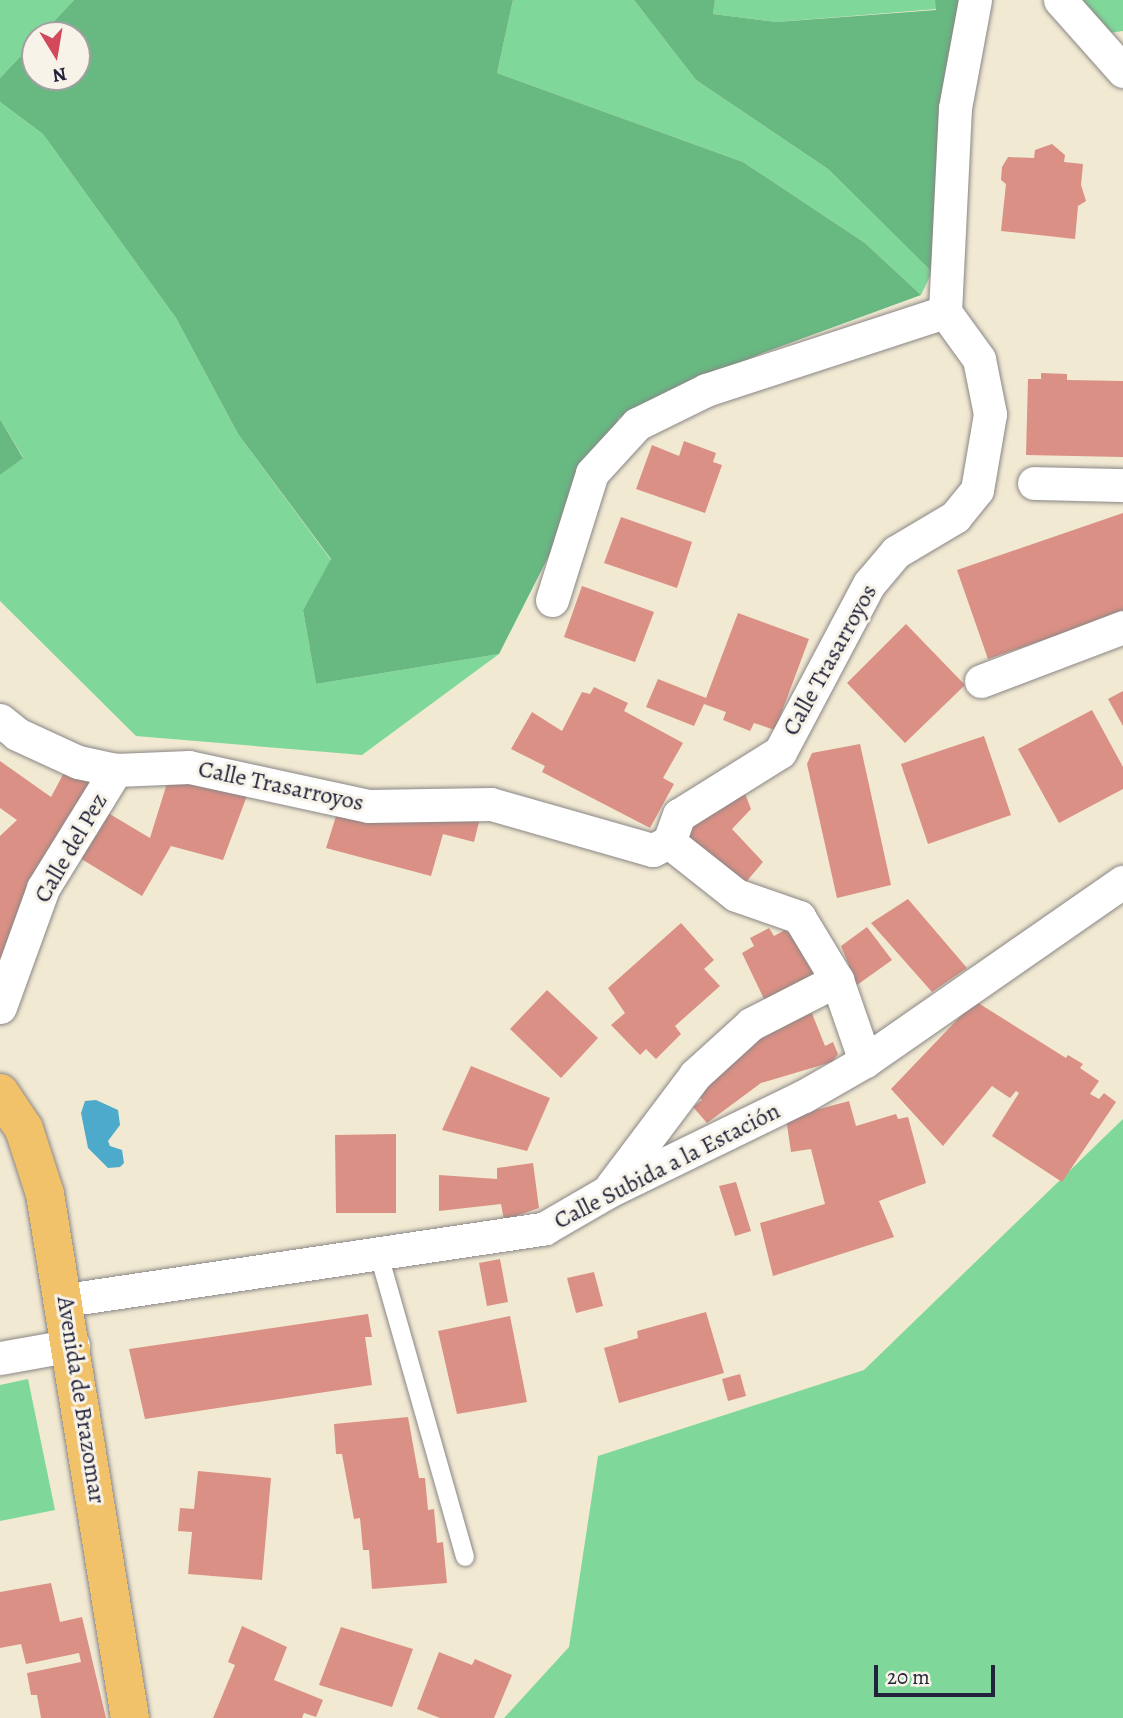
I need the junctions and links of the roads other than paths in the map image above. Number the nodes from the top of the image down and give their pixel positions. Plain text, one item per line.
1 (975, 0) edge
2 (1060, 0) edge
3 (1123, 71) edge
4 (945, 312) junction
5 (1034, 482) dead end
6 (1123, 485) edge
7 (552, 600) dead end
8 (1123, 627) edge
9 (981, 681) dead end
10 (0, 720) edge
11 (116, 770) junction
12 (670, 842) junction
13 (1123, 882) edge
14 (836, 980) junction
15 (0, 1007) edge
16 (865, 1061) junction
17 (0, 1093) edge
18 (607, 1192) junction
19 (379, 1255) junction
20 (66, 1300) junction
21 (73, 1345) junction
22 (0, 1358) edge
23 (465, 1557) dead end
24 (130, 1718) edge

1 - 4 street
2 - 3 street
4 - 7 street
4 - 12 street, Calle Trasarroyos
5 - 6 street
8 - 9 street
10 - 11 street, Calle Trasarroyos
11 - 12 street, Calle Trasarroyos
11 - 15 street, Calle del Pez
12 - 14 street
13 - 16 street, Calle Subida a la Estación
14 - 16 street
14 - 18 street
16 - 18 street, Calle Subida a la Estación
17 - 20 highway, Avenida de Brazomar
18 - 19 street, Calle Subida a la Estación
19 - 20 street, Calle Subida a la Estación
19 - 23 lane
20 - 21 highway, Avenida de Brazomar
21 - 22 street
21 - 24 highway, Avenida de Brazomar

